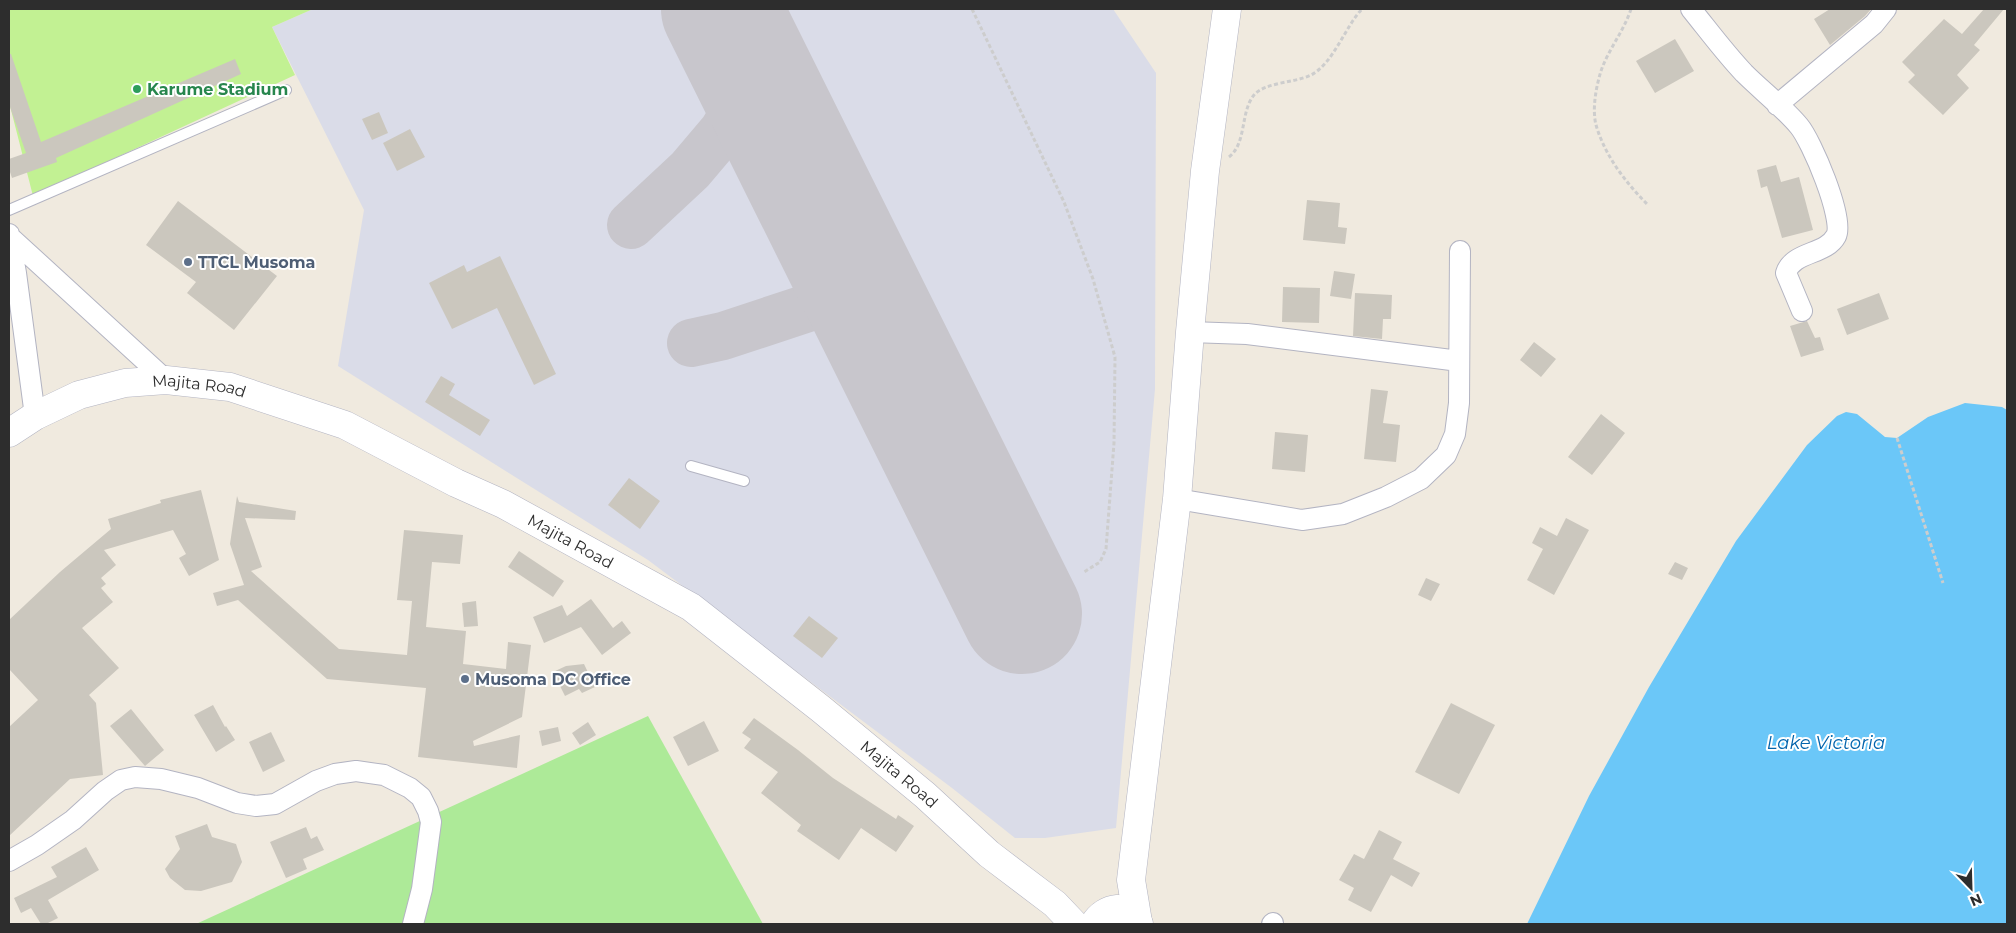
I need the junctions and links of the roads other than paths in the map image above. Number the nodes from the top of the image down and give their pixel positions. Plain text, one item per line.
1 (1227, 9) edge
2 (1691, 9) edge
3 (1886, 9) edge
4 (286, 90) dead end
5 (1777, 105) junction
6 (9, 210) edge
7 (10, 235) edge
8 (1460, 252) dead end
9 (1802, 311) dead end
10 (1190, 332) junction
11 (1459, 361) junction
12 (166, 380) junction
13 (35, 416) junction
14 (9, 433) edge
15 (691, 466) dead end
16 (744, 481) dead end
17 (1177, 499) junction
18 (9, 861) edge
19 (1131, 880) junction
20 (1095, 919) edge
21 (1138, 923) edge
22 (413, 924) edge

1 - 10 main road
2 - 5 street
3 - 5 street
4 - 6 lane
5 - 9 street
7 - 12 street
7 - 13 street
8 - 11 street
10 - 11 street
10 - 17 main road
11 - 17 street
12 - 13 main road, Majita Road
12 - 20 main road, Majita Road
13 - 14 main road, Majita Road
15 - 16 lane
17 - 19 main road
18 - 22 street
19 - 20 main road
19 - 21 main road
20 - 21 main road

